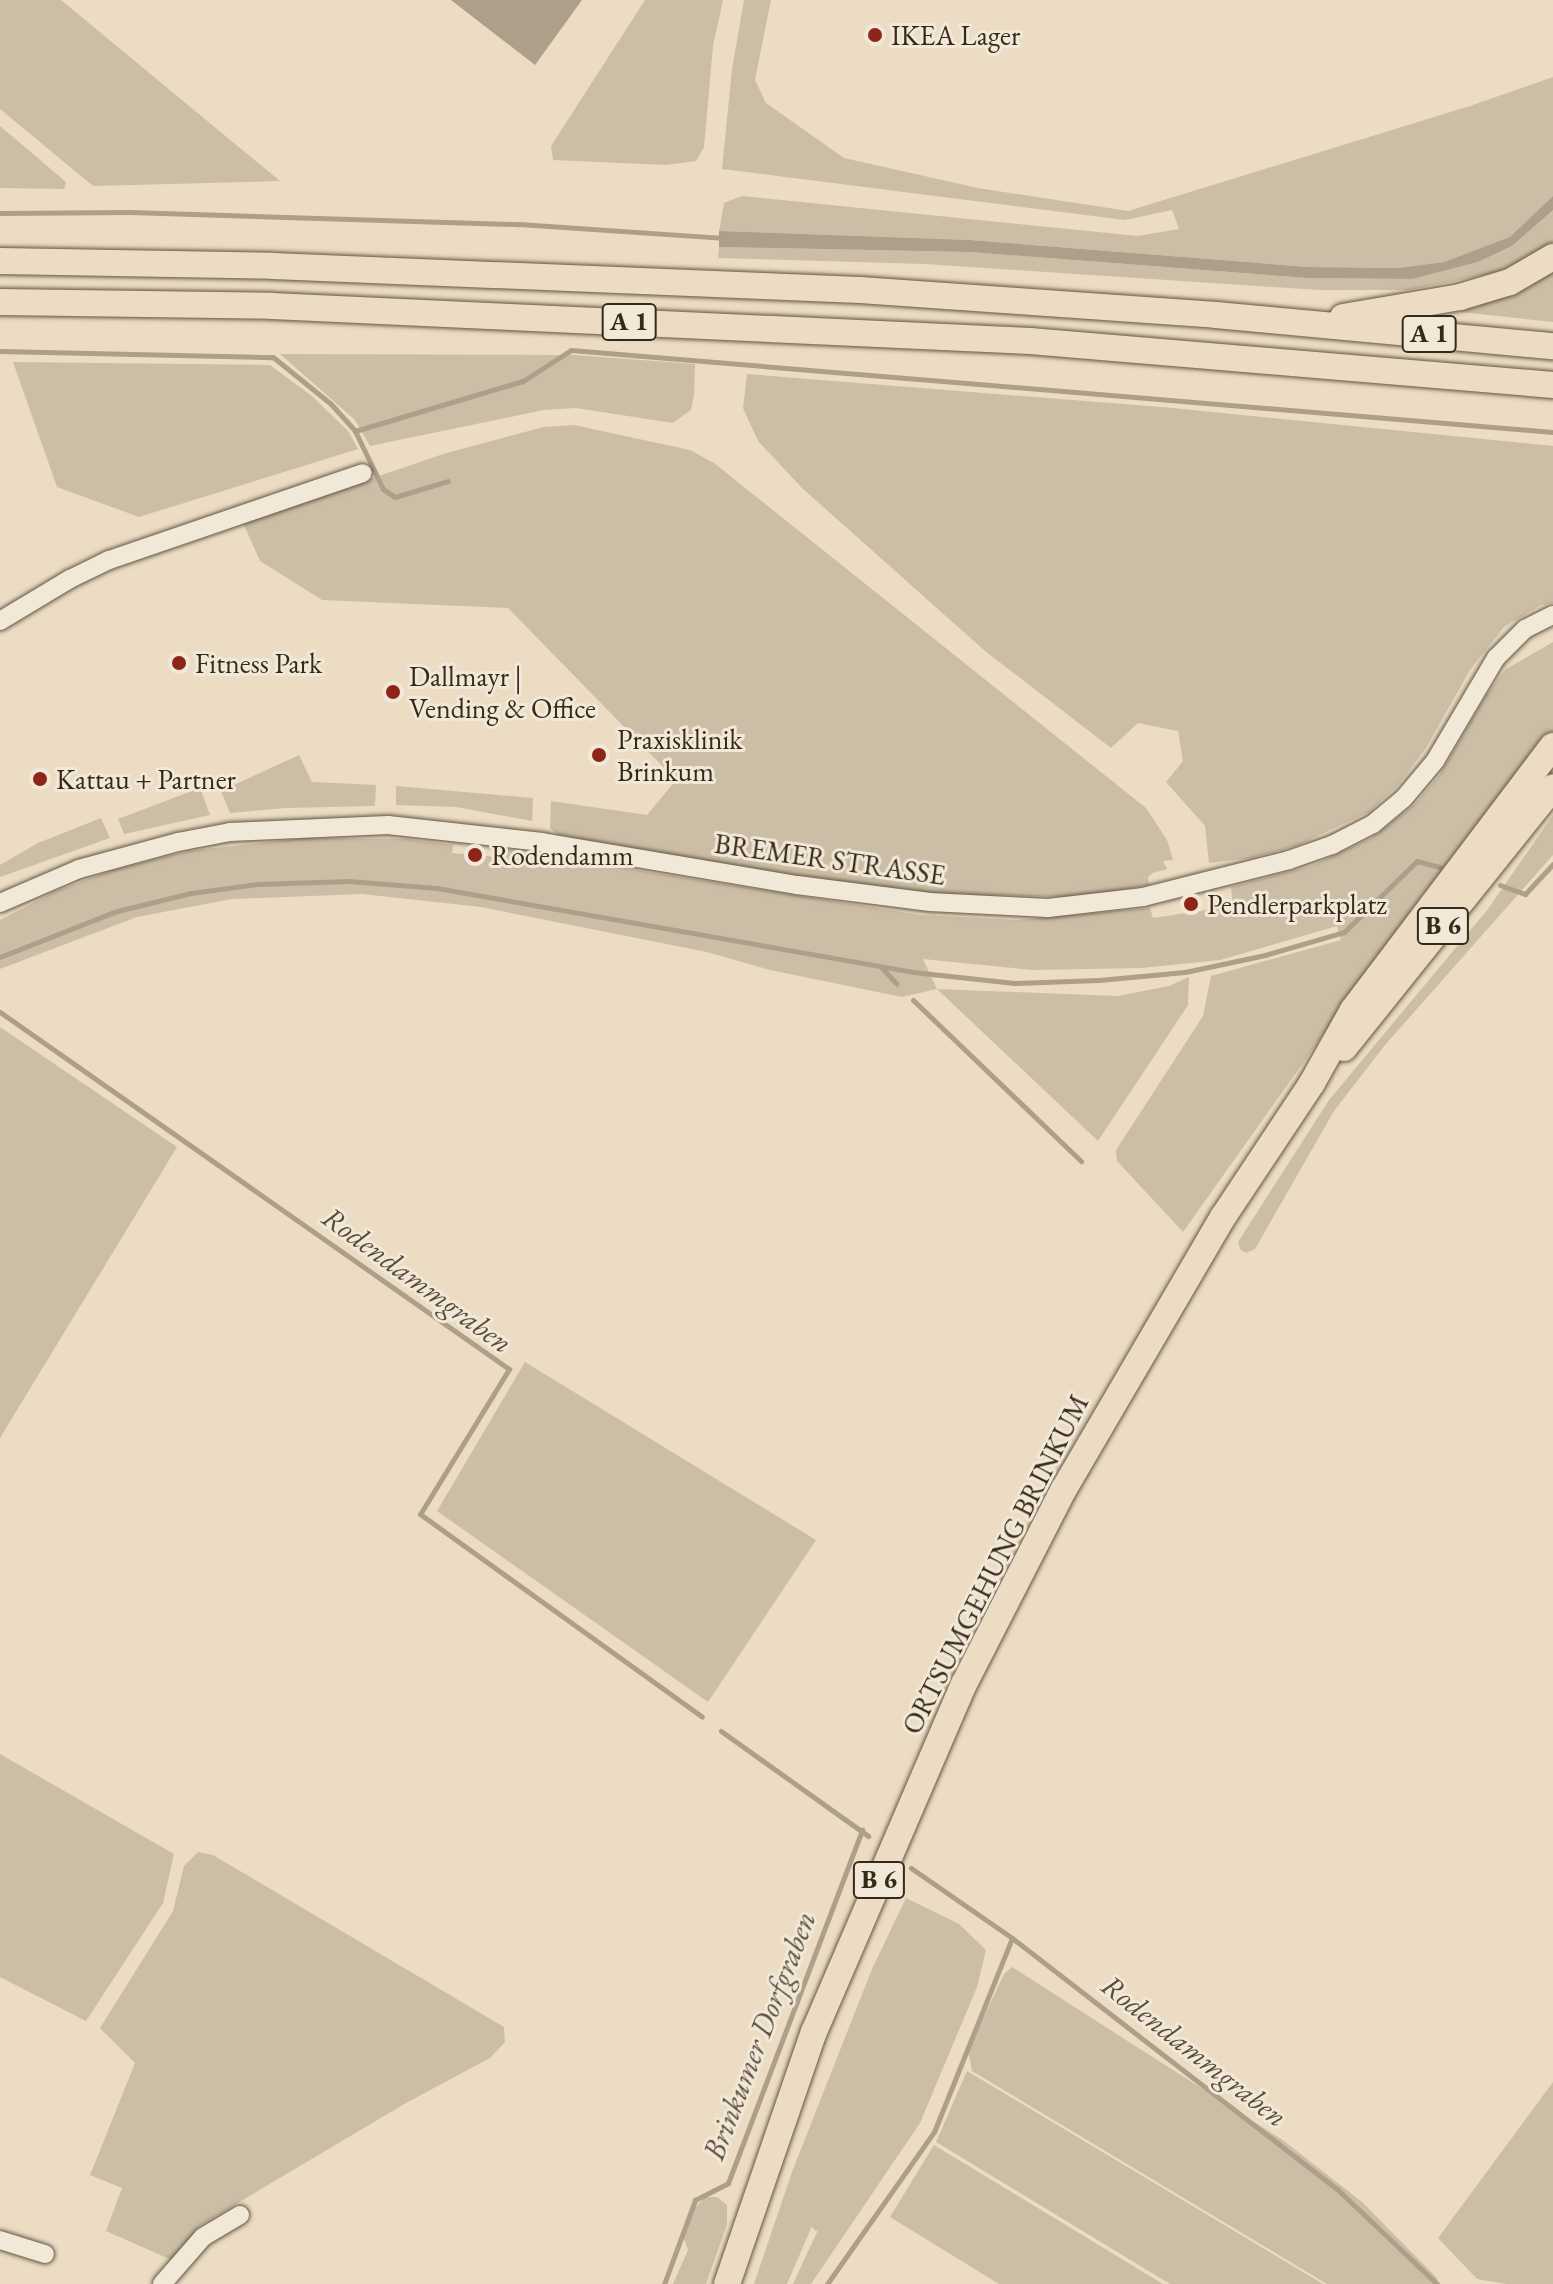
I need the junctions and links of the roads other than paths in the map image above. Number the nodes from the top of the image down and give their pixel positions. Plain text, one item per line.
1 (1553, 257) edge
2 (0, 261) edge
3 (0, 302) edge
4 (1304, 323) junction
5 (1553, 346) edge
6 (1553, 385) edge
7 (363, 473) dead end
8 (1553, 615) edge
9 (0, 621) edge
10 (1553, 746) edge
11 (1553, 787) edge
12 (0, 903) edge
13 (1312, 1083) junction
14 (240, 2215) dead end
15 (0, 2240) edge
16 (45, 2254) dead end
17 (162, 2284) edge
18 (727, 2284) edge

1 - 4 highway
2 - 4 highway, A 1
3 - 6 highway, A 1
4 - 5 highway, A 1
7 - 9 street
8 - 12 street, BREMER STRASSE
10 - 13 highway, ORTSUMGEHUNG BRINKUM / B 6
11 - 13 highway, ORTSUMGEHUNG BRINKUM / B 6
13 - 18 highway, ORTSUMGEHUNG BRINKUM / B 6
14 - 17 street
15 - 16 street

